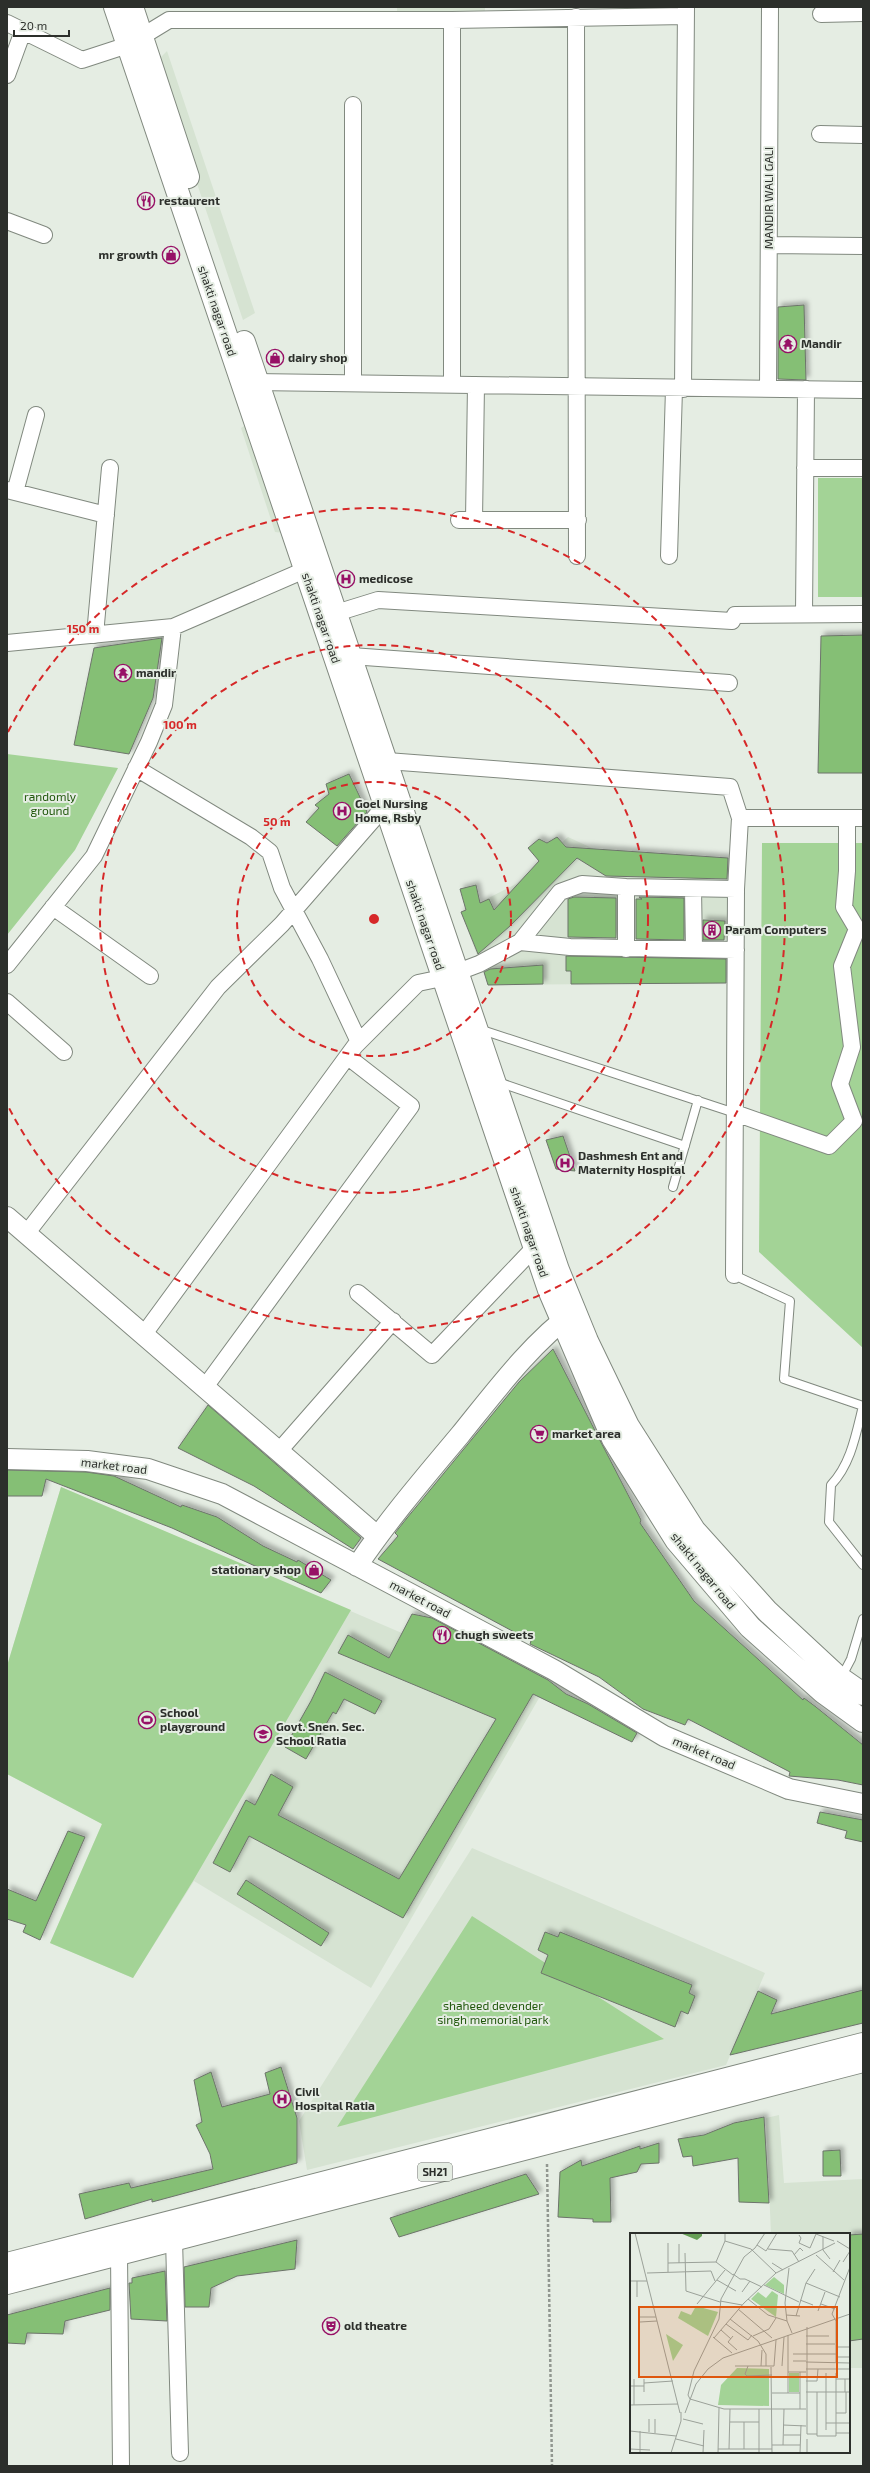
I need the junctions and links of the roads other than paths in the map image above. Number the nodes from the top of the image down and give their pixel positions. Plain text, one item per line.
1 (115, 7) edge
2 (132, 7) edge
3 (770, 7) edge
4 (686, 11) edge
5 (615, 12) edge
6 (490, 13) edge
7 (863, 13) edge
8 (821, 14) dead end
9 (576, 17) junction
10 (452, 20) junction
11 (7, 23) edge
12 (23, 31) junction
13 (135, 40) junction
14 (7, 75) edge
15 (354, 105) dead end
16 (820, 134) dead end
17 (863, 135) edge
18 (7, 221) edge
19 (44, 234) dead end
20 (769, 245) junction
21 (863, 246) edge
22 (249, 382) junction
23 (353, 383) junction
24 (452, 385) junction
25 (476, 385) junction
26 (578, 387) junction
27 (678, 389) junction
28 (768, 389) junction
29 (806, 389) junction
30 (863, 390) edge
31 (36, 415) dead end
32 (110, 468) dead end
33 (805, 468) junction
34 (863, 468) edge
35 (11, 491) edge
36 (106, 515) junction
37 (578, 520) junction
38 (577, 556) dead end
39 (669, 556) dead end
40 (312, 567) junction
41 (336, 613) junction
42 (804, 614) junction
43 (863, 614) edge
44 (173, 628) junction
45 (95, 635) junction
46 (7, 643) edge
47 (351, 656) junction
48 (729, 683) dead end
49 (387, 761) junction
50 (136, 768) junction
51 (384, 807) junction
52 (740, 818) junction
53 (847, 818) junction
54 (863, 818) edge
55 (626, 887) junction
56 (693, 889) junction
57 (736, 889) junction
58 (54, 907) junction
59 (295, 910) junction
60 (520, 942) junction
61 (626, 949) junction
62 (694, 949) junction
63 (736, 950) junction
64 (7, 965) edge
65 (450, 975) junction
66 (150, 976) dead end
67 (7, 1002) edge
68 (477, 1028) junction
69 (359, 1042) junction
70 (64, 1052) dead end
71 (348, 1057) junction
72 (495, 1081) junction
73 (698, 1100) junction
74 (735, 1113) junction
75 (685, 1146) junction
76 (673, 1187) dead end
77 (7, 1217) edge
78 (26, 1234) junction
79 (534, 1248) junction
80 (734, 1275) joint
81 (358, 1293) dead end
82 (568, 1316) junction
83 (393, 1321) junction
84 (144, 1334) junction
85 (205, 1387) junction
86 (279, 1451) junction
87 (7, 1459) edge
88 (377, 1536) junction
89 (863, 1565) edge
90 (356, 1566) junction
91 (863, 1619) edge
92 (840, 1678) junction
93 (863, 1694) edge
94 (863, 1720) edge
95 (863, 1804) edge
96 (863, 2044) edge
97 (863, 2061) edge
98 (174, 2240) junction
99 (119, 2254) junction
100 (7, 2264) edge
101 (7, 2283) edge
102 (180, 2453) dead end
103 (120, 2466) edge

1 - 13 main road, shakti nagar road
2 - 13 main road
3 - 20 street, MANDIR WALI GALI
4 - 5 street
4 - 27 street
5 - 9 street
6 - 9 street
6 - 10 street
7 - 8 street
9 - 26 street
10 - 13 street
10 - 24 street
11 - 12 street
12 - 13 street
12 - 14 street
13 - 22 main road, shakti nagar road
15 - 23 street
16 - 17 street
18 - 19 street
20 - 21 street
20 - 28 street, MANDIR WALI GALI
22 - 23 street
22 - 40 main road, shakti nagar road
23 - 24 street
24 - 25 street
25 - 26 street
25 - 37 street
26 - 27 street
26 - 37 street
27 - 28 street
27 - 39 street
28 - 29 street
29 - 30 street
29 - 33 street
31 - 35 street
32 - 36 street
33 - 34 street
33 - 42 street
35 - 36 street
36 - 45 street
37 - 38 street
40 - 41 main road
40 - 44 street
40 - 51 main road, shakti nagar road
41 - 42 street
41 - 47 main road
42 - 43 street
44 - 45 street
44 - 50 street
45 - 46 street
47 - 48 street
47 - 49 main road
49 - 52 street
49 - 65 main road
50 - 58 street
50 - 59 street
51 - 59 street
51 - 65 main road, shakti nagar road
52 - 53 street
52 - 57 street
53 - 54 street
53 - 74 street
55 - 56 street
55 - 60 street
55 - 61 street
56 - 57 street
56 - 62 street
57 - 63 street
58 - 64 street
58 - 66 street
59 - 69 street
59 - 78 street
60 - 61 street
60 - 65 street
61 - 62 street
62 - 63 street
63 - 74 street
65 - 68 main road
65 - 69 street
65 - 79 main road, shakti nagar road
67 - 70 street
68 - 72 main road
68 - 73 lane
69 - 71 street
71 - 84 street
71 - 85 street
72 - 75 lane
72 - 82 main road
73 - 74 lane
73 - 75 lane
74 - 80 street
75 - 76 lane
77 - 78 street
78 - 84 street
79 - 82 main road, shakti nagar road
79 - 83 street
80 - 89 lane
81 - 83 street
82 - 88 street
82 - 92 main road
82 - 94 main road, shakti nagar road
83 - 86 street
84 - 85 street
85 - 86 street
86 - 88 street
87 - 90 street, market road
88 - 90 street
90 - 95 street, market road
91 - 92 lane
92 - 93 main road
96 - 100 main road, SH21
97 - 98 main road, SH21
98 - 99 main road, SH21
98 - 102 street
99 - 101 main road, SH21
99 - 103 street

